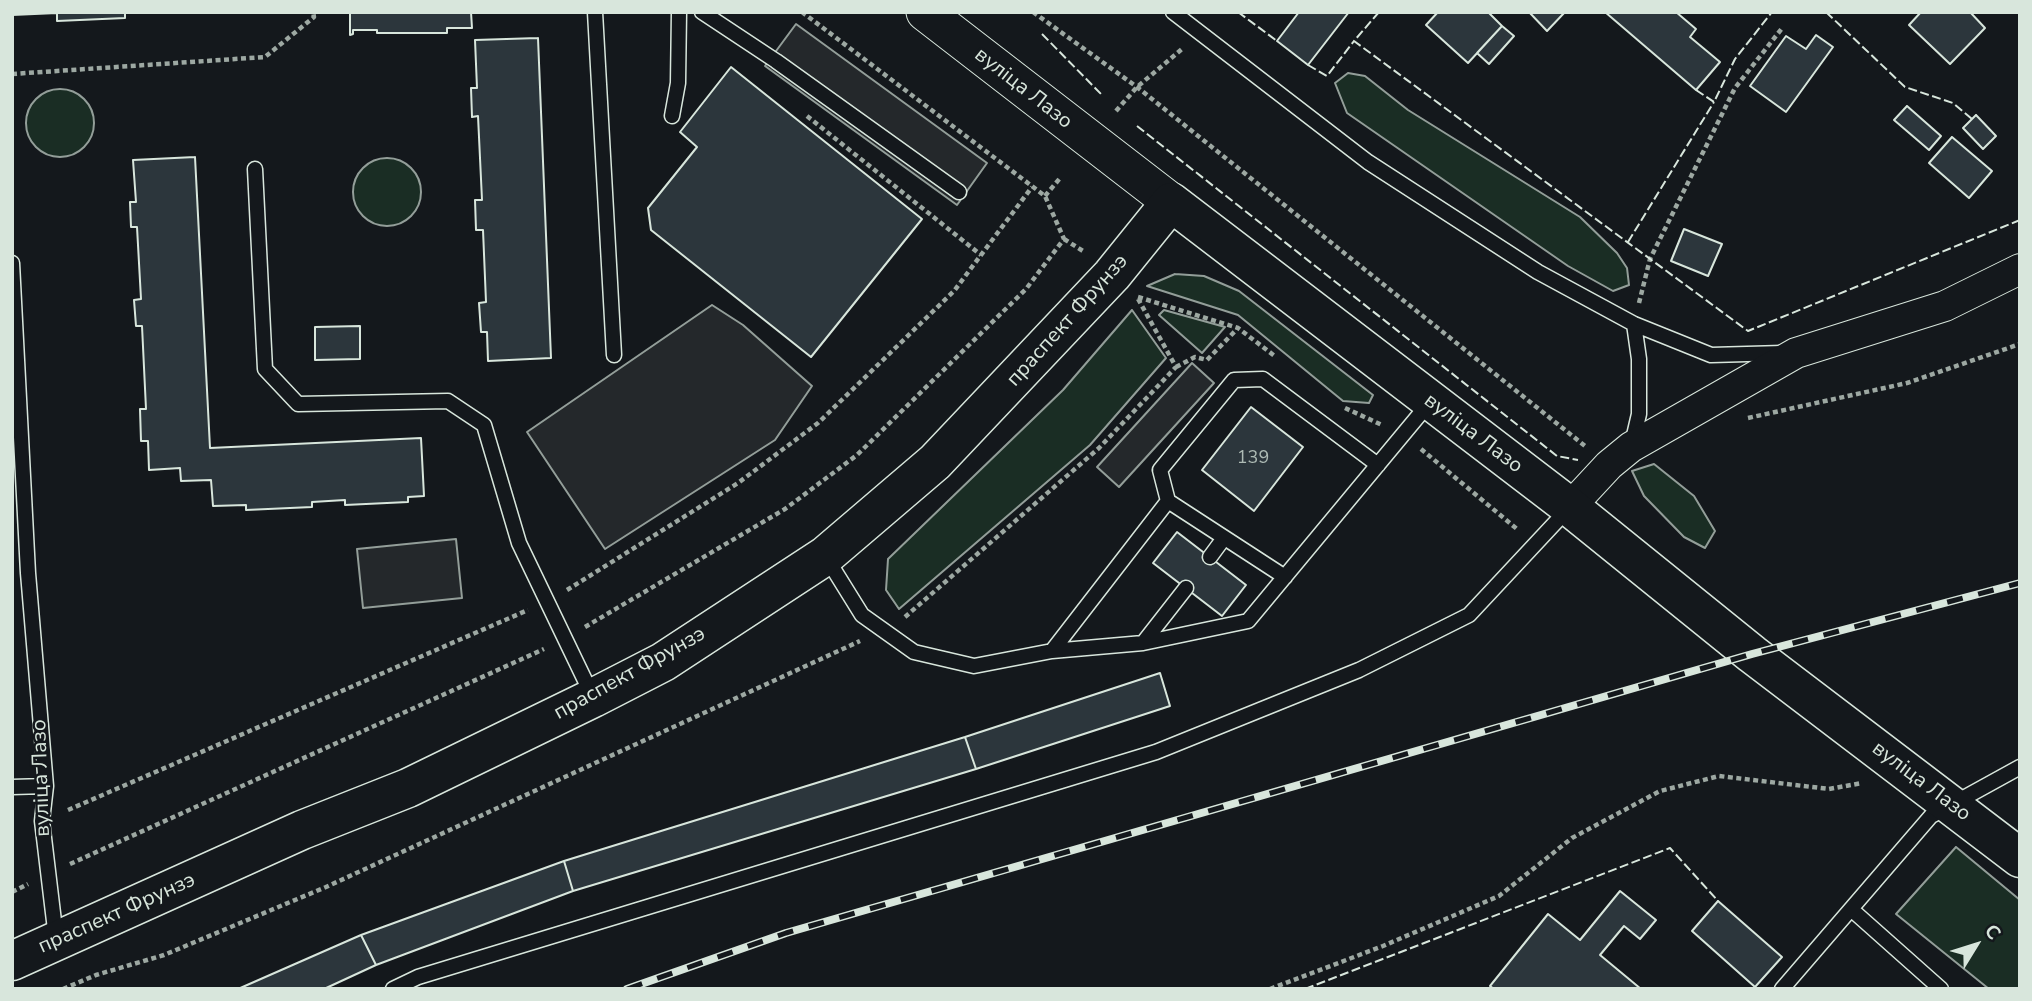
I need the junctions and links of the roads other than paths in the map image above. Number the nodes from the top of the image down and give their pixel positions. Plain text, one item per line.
1 (595, 12) edge
2 (679, 12) edge
3 (702, 12) edge
4 (925, 12) edge
5 (1173, 12) edge
6 (672, 116) dead end
7 (255, 169) dead end
8 (959, 192) dead end
9 (1171, 202) junction
10 (12, 263) edge
11 (2020, 269) edge
12 (1634, 324) junction
13 (1796, 353) junction
14 (614, 355) dead end
15 (1430, 402) junction
16 (1620, 456) junction
17 (1378, 465) junction
18 (1168, 501) junction
19 (1570, 507) junction
20 (1224, 538) junction
21 (825, 556) junction
22 (1210, 557) dead end
23 (28, 573) junction
24 (12, 574) edge
25 (1285, 577) junction
26 (1186, 588) dead end
27 (1143, 643) junction
28 (1052, 651) junction
29 (593, 698) junction
30 (2020, 767) edge
31 (46, 786) junction
32 (12, 787) edge
33 (1951, 805) junction
34 (2020, 858) edge
35 (1851, 909) junction
36 (56, 941) junction
37 (12, 961) edge
38 (393, 989) edge
39 (1782, 989) edge
40 (1941, 989) edge

1 - 14 lane
2 - 6 lane
3 - 8 lane
4 - 9 street, вуліца Лазо
5 - 12 lane
7 - 29 lane
9 - 15 main road, вуліца Лазо
9 - 21 main road, праспект Фрунзэ
10 - 23 lane, вуліца Лазо
11 - 13 street
12 - 13 lane
12 - 16 lane
13 - 16 street
15 - 17 lane
15 - 19 main road, вуліца Лазо
16 - 19 street
17 - 18 lane
17 - 25 lane
18 - 20 lane
18 - 28 lane
19 - 33 main road, вуліца Лазо
19 - 38 lane
20 - 22 lane
20 - 25 lane
21 - 28 lane
21 - 29 main road, праспект Фрунзэ
23 - 24 lane
23 - 31 lane, вуліца Лазо
25 - 27 lane
26 - 27 lane
27 - 28 lane
29 - 36 main road, праспект Фрунзэ
30 - 33 lane
31 - 32 lane
31 - 36 lane, вуліца Лазо
33 - 34 main road, вуліца Лазо
33 - 35 lane
35 - 39 lane
35 - 40 lane
36 - 37 main road, праспект Фрунзэ

